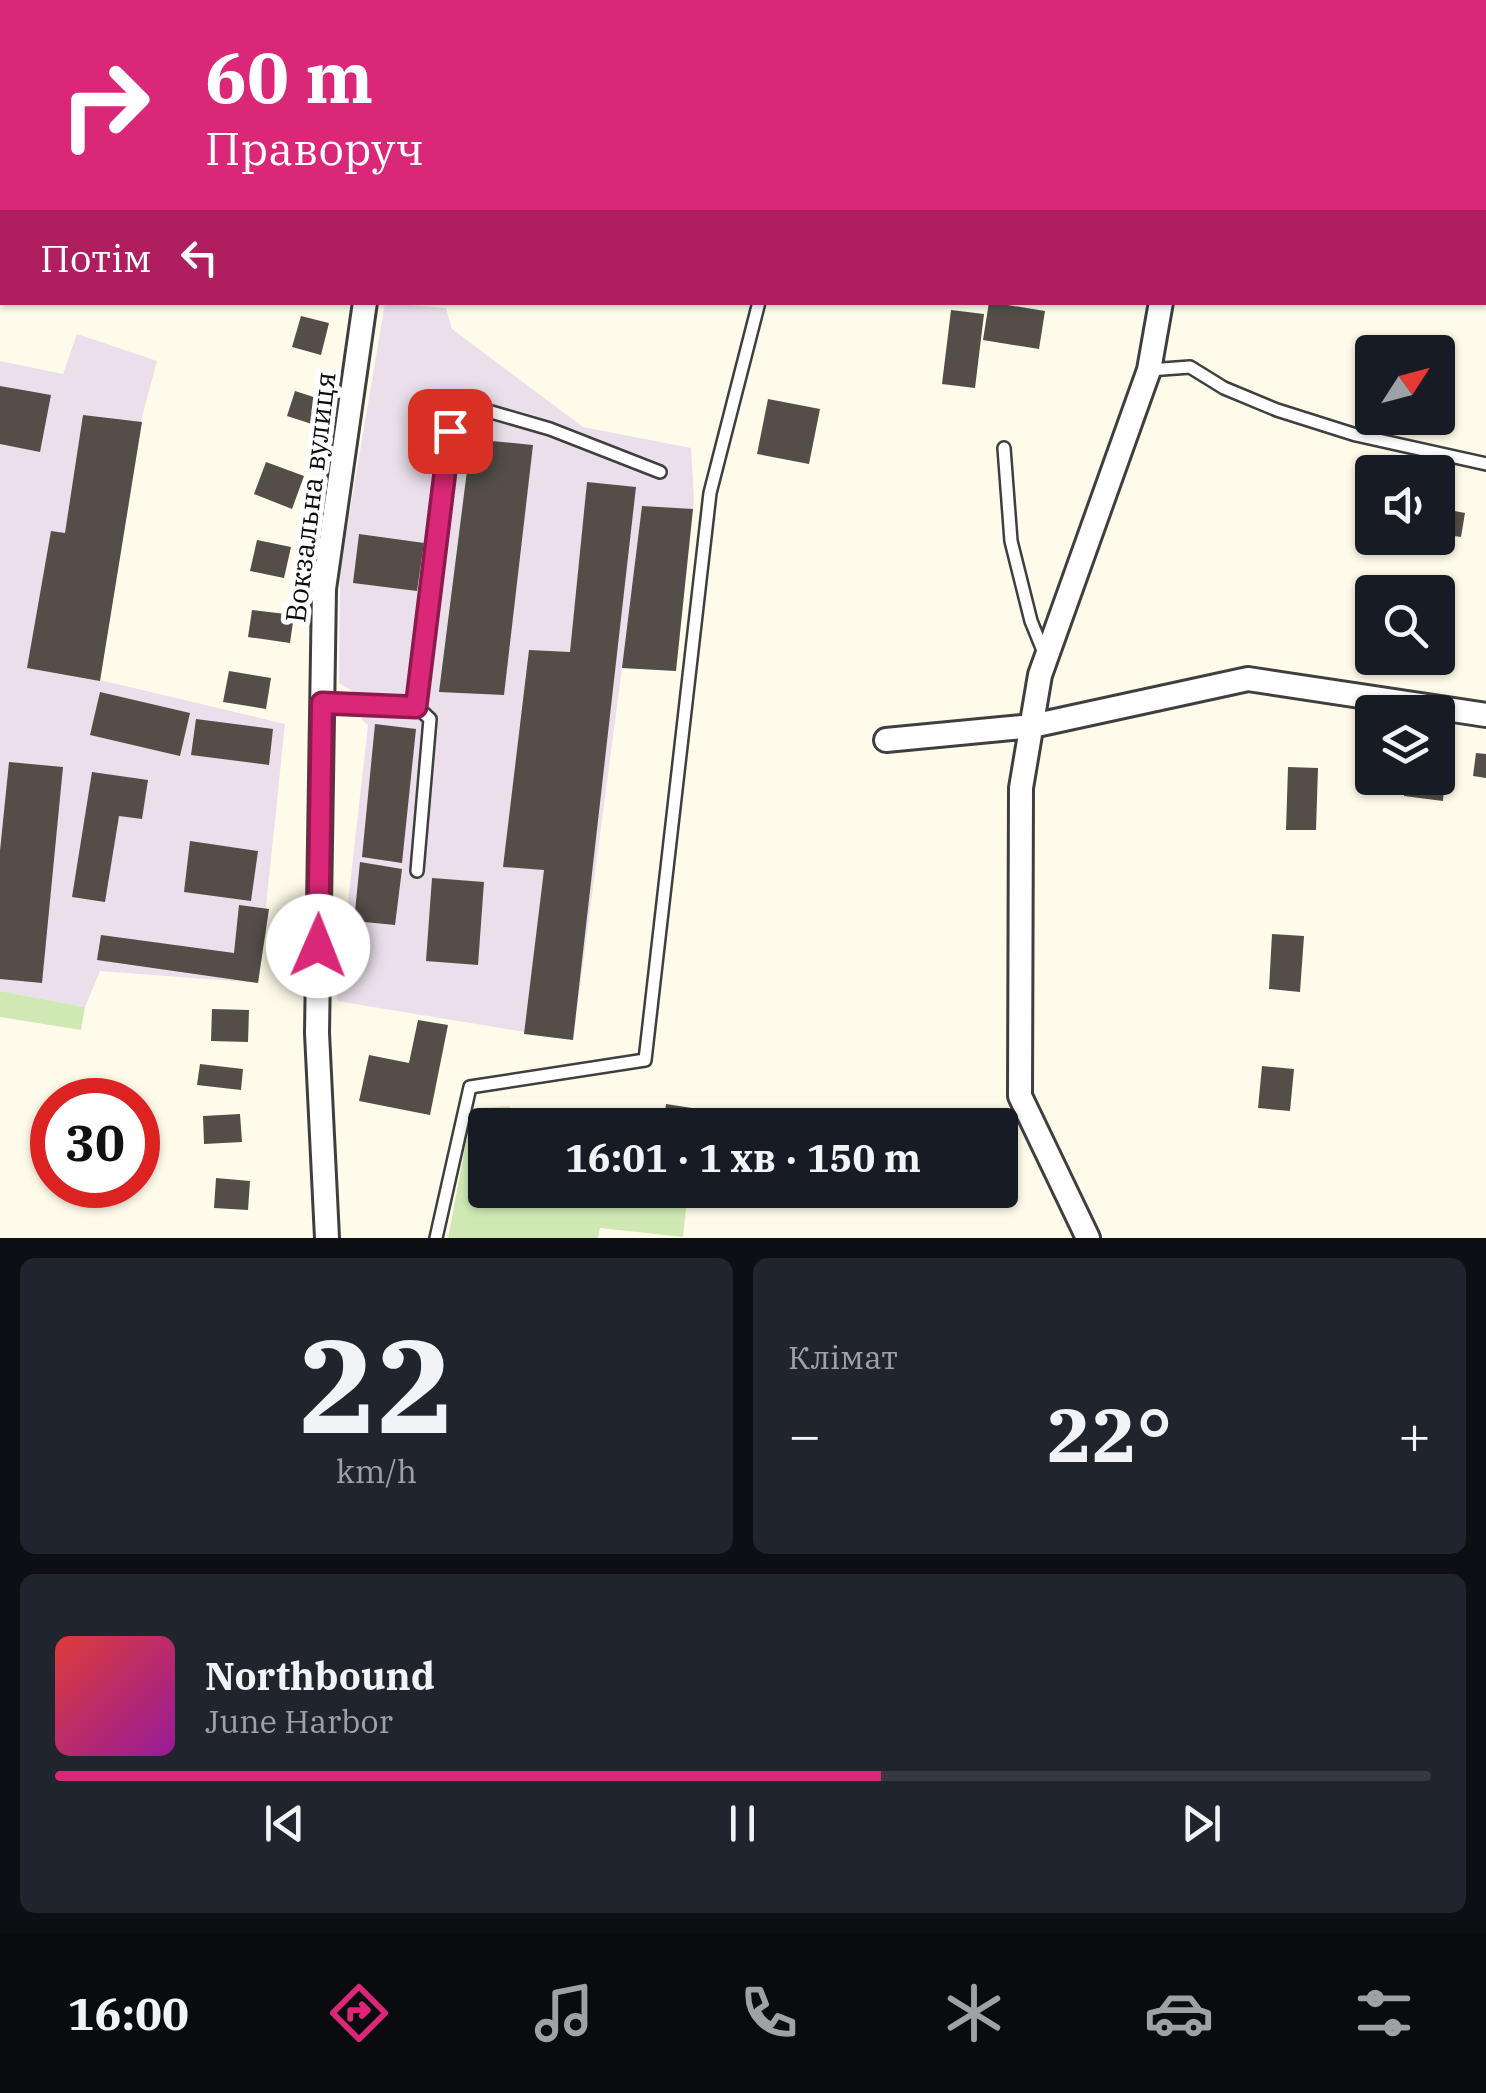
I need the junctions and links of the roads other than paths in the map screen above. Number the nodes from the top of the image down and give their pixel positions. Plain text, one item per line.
1 (365, 305) edge
2 (758, 305) edge
3 (1160, 305) edge
4 (1149, 370) junction
5 (1004, 448) dead end
6 (1486, 464) edge
7 (660, 472) dead end
8 (1046, 658) junction
9 (322, 703) junction
10 (416, 707) junction
11 (1486, 715) edge
12 (1032, 726) junction
13 (886, 740) dead end
14 (417, 871) dead end
15 (327, 1238) edge
16 (436, 1238) edge
17 (1088, 1238) edge

1 - 9 street, Вокзальна вулиця
2 - 16 lane
3 - 4 street
4 - 6 lane
4 - 8 street
5 - 8 lane
7 - 10 lane
8 - 12 street
9 - 10 lane
9 - 15 street, Вокзальна вулиця
10 - 14 lane
11 - 12 street
12 - 13 street
12 - 17 street

